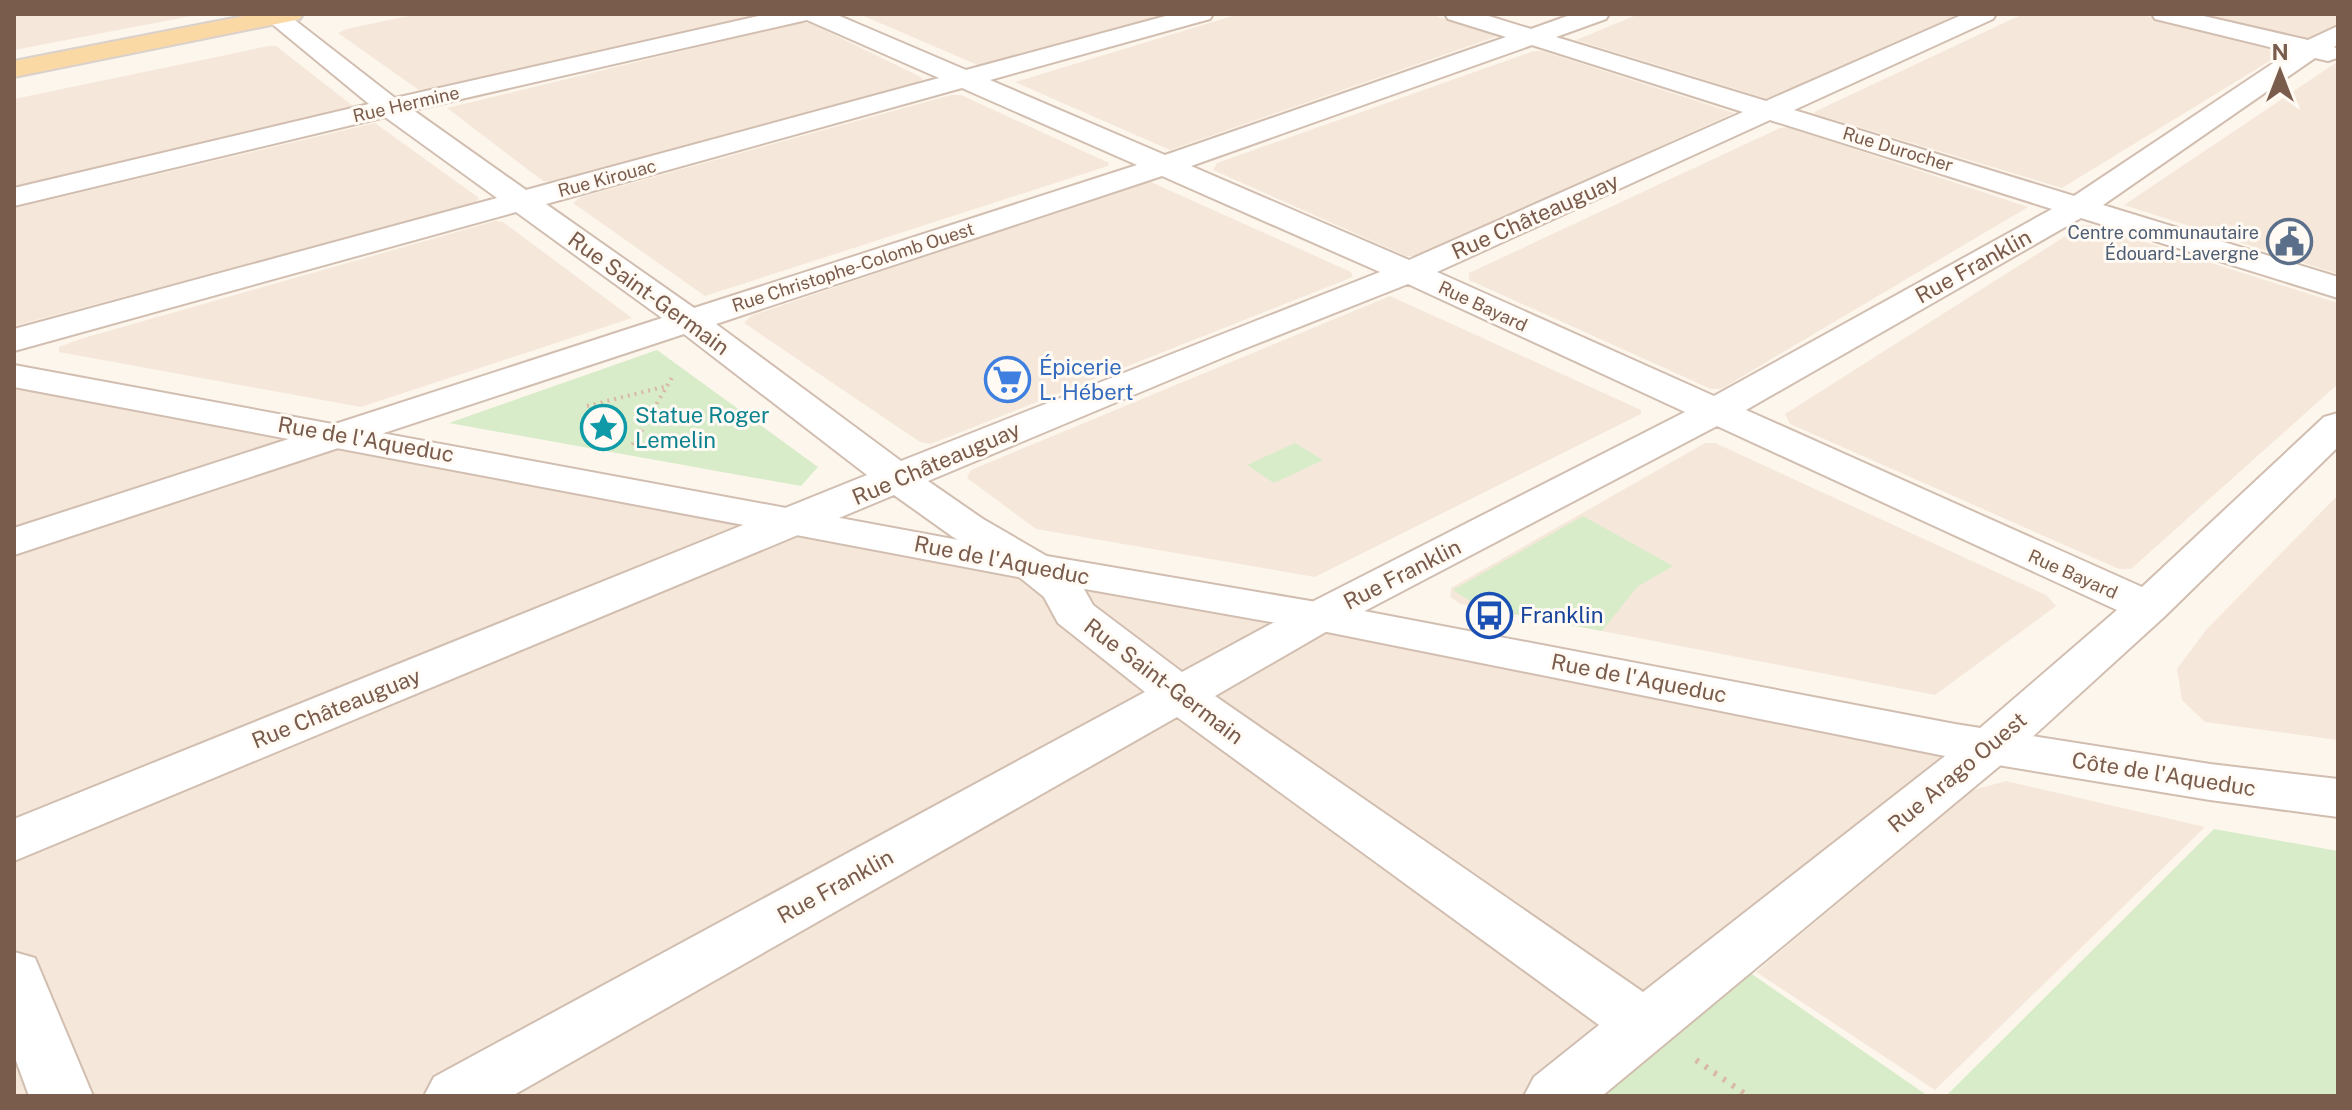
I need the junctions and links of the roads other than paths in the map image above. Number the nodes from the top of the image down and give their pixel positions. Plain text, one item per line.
1 (800, 14) edge
2 (814, 14) edge
3 (1201, 14) edge
4 (1457, 14) edge
5 (1597, 14) edge
6 (1984, 14) edge
7 (2164, 14) edge
8 (280, 15) edge
9 (1536, 38) junction
10 (2329, 46) edge
11 (14, 69) edge
12 (969, 80) junction
13 (390, 107) junction
14 (1772, 110) junction
15 (1163, 166) junction
16 (14, 197) edge
17 (523, 200) junction
18 (2080, 206) junction
19 (1409, 272) junction
20 (2338, 288) edge
21 (688, 320) junction
22 (14, 340) edge
23 (14, 376) edge
24 (1714, 412) junction
25 (2338, 425) edge
26 (343, 434) junction
27 (897, 478) junction
28 (797, 520) junction
29 (14, 542) edge
30 (1034, 567) junction
31 (2148, 607) junction
32 (1320, 616) junction
33 (1180, 695) junction
34 (1990, 747) junction
35 (2338, 798) edge
36 (14, 841) edge
37 (14, 975) edge
38 (1665, 1039) junction
39 (61, 1096) edge
40 (456, 1096) edge
41 (1556, 1096) edge

1 - 13 street, Rue Hermine
2 - 12 street, Rue Bayard
3 - 12 street, Rue Kirouac
4 - 9 street, Rue Durocher
5 - 9 street, Rue Christophe-Colomb Ouest
6 - 14 street, Rue Châteauguay
7 - 10 street
8 - 11 main road
8 - 13 street, Rue Saint-Germain
9 - 14 street, Rue Durocher
9 - 15 street, Rue Christophe-Colomb Ouest
10 - 18 street, Rue Franklin
12 - 15 street, Rue Bayard
12 - 17 street, Rue Kirouac
13 - 16 street, Rue Hermine
13 - 17 street, Rue Saint-Germain
14 - 18 street, Rue Durocher
14 - 19 street, Rue Châteauguay
15 - 19 street, Rue Bayard
15 - 21 street, Rue Christophe-Colomb Ouest
17 - 21 street, Rue Saint-Germain
17 - 22 street, Rue Kirouac
18 - 20 street, Rue Durocher
18 - 24 street, Rue Franklin
19 - 24 street, Rue Bayard
19 - 27 street, Rue Châteauguay
21 - 26 street, Rue Christophe-Colomb Ouest
21 - 27 street, Rue Saint-Germain
23 - 26 street, Rue de l'Aqueduc
24 - 31 street, Rue Bayard
24 - 32 street, Rue Franklin
25 - 31 street, Rue Arago Ouest
26 - 28 street, Rue de l'Aqueduc
26 - 29 street, Rue Christophe-Colomb Ouest
27 - 28 street, Rue Châteauguay
27 - 30 street, Rue Saint-Germain
28 - 30 street, Rue de l'Aqueduc
28 - 36 street, Rue Châteauguay
30 - 32 street, Rue de l'Aqueduc
30 - 33 street, Rue Saint-Germain
31 - 34 street, Rue Arago Ouest
32 - 33 street, Rue Franklin
32 - 34 street, Rue de l'Aqueduc
33 - 38 street, Rue Saint-Germain
33 - 40 street, Rue Franklin
34 - 35 street, Côte de l'Aqueduc
34 - 38 street, Rue Arago Ouest
37 - 39 street
38 - 41 street, Rue Arago Ouest

